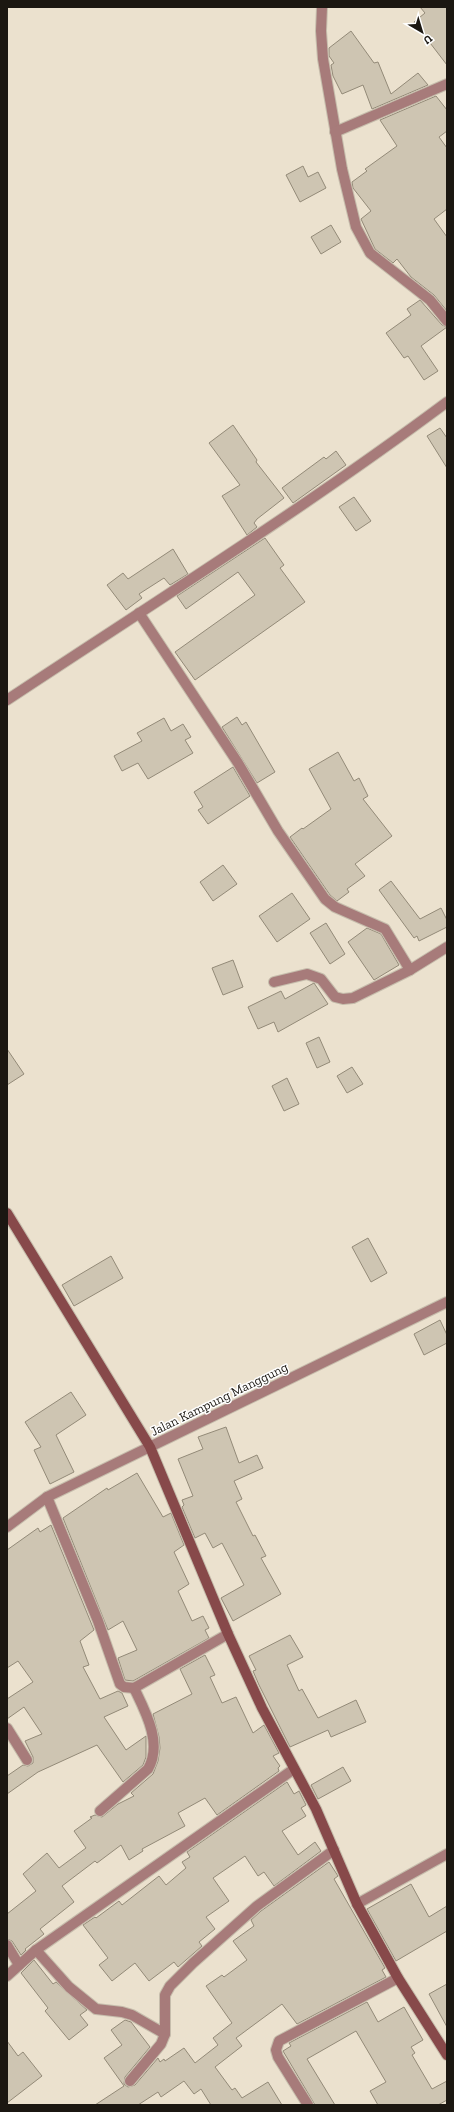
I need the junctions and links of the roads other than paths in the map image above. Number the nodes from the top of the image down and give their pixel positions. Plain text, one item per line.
1 (322, 7) edge
2 (447, 84) edge
3 (335, 132) junction
4 (447, 321) edge
5 (447, 402) edge
6 (139, 613) junction
7 (7, 700) edge
8 (447, 946) edge
9 (410, 970) junction
10 (274, 982) dead end
11 (7, 1213) edge
12 (447, 1302) edge
13 (150, 1447) junction
14 (47, 1497) junction
15 (7, 1527) edge
16 (228, 1634) junction
17 (134, 1688) junction
18 (7, 1728) edge
19 (27, 1760) dead end
20 (294, 1769) junction
21 (100, 1811) dead end
22 (334, 1850) junction
23 (447, 1854) edge
24 (357, 1904) junction
25 (7, 1945) edge
26 (36, 1950) junction
27 (19, 1965) junction
28 (7, 1976) edge
29 (398, 1978) junction
30 (165, 2034) junction
31 (447, 2055) edge
32 (130, 2081) dead end
33 (308, 2105) edge

1 - 3 street
2 - 3 street
3 - 4 street
5 - 6 street
6 - 7 street
6 - 9 street
8 - 9 street
9 - 10 street
11 - 13 street
12 - 13 street, Jalan Kampung Manggung
13 - 14 street, Jalan Kampung Manggung
13 - 16 street
14 - 15 street, Jalan Kampung Manggung
14 - 17 street
16 - 17 street
16 - 20 street
17 - 21 street
18 - 19 street
20 - 22 street
20 - 26 street
22 - 24 street
22 - 30 street
23 - 24 street
24 - 29 street
25 - 27 street
26 - 27 street
26 - 30 street
27 - 28 street
29 - 31 street
29 - 33 street
30 - 32 street

